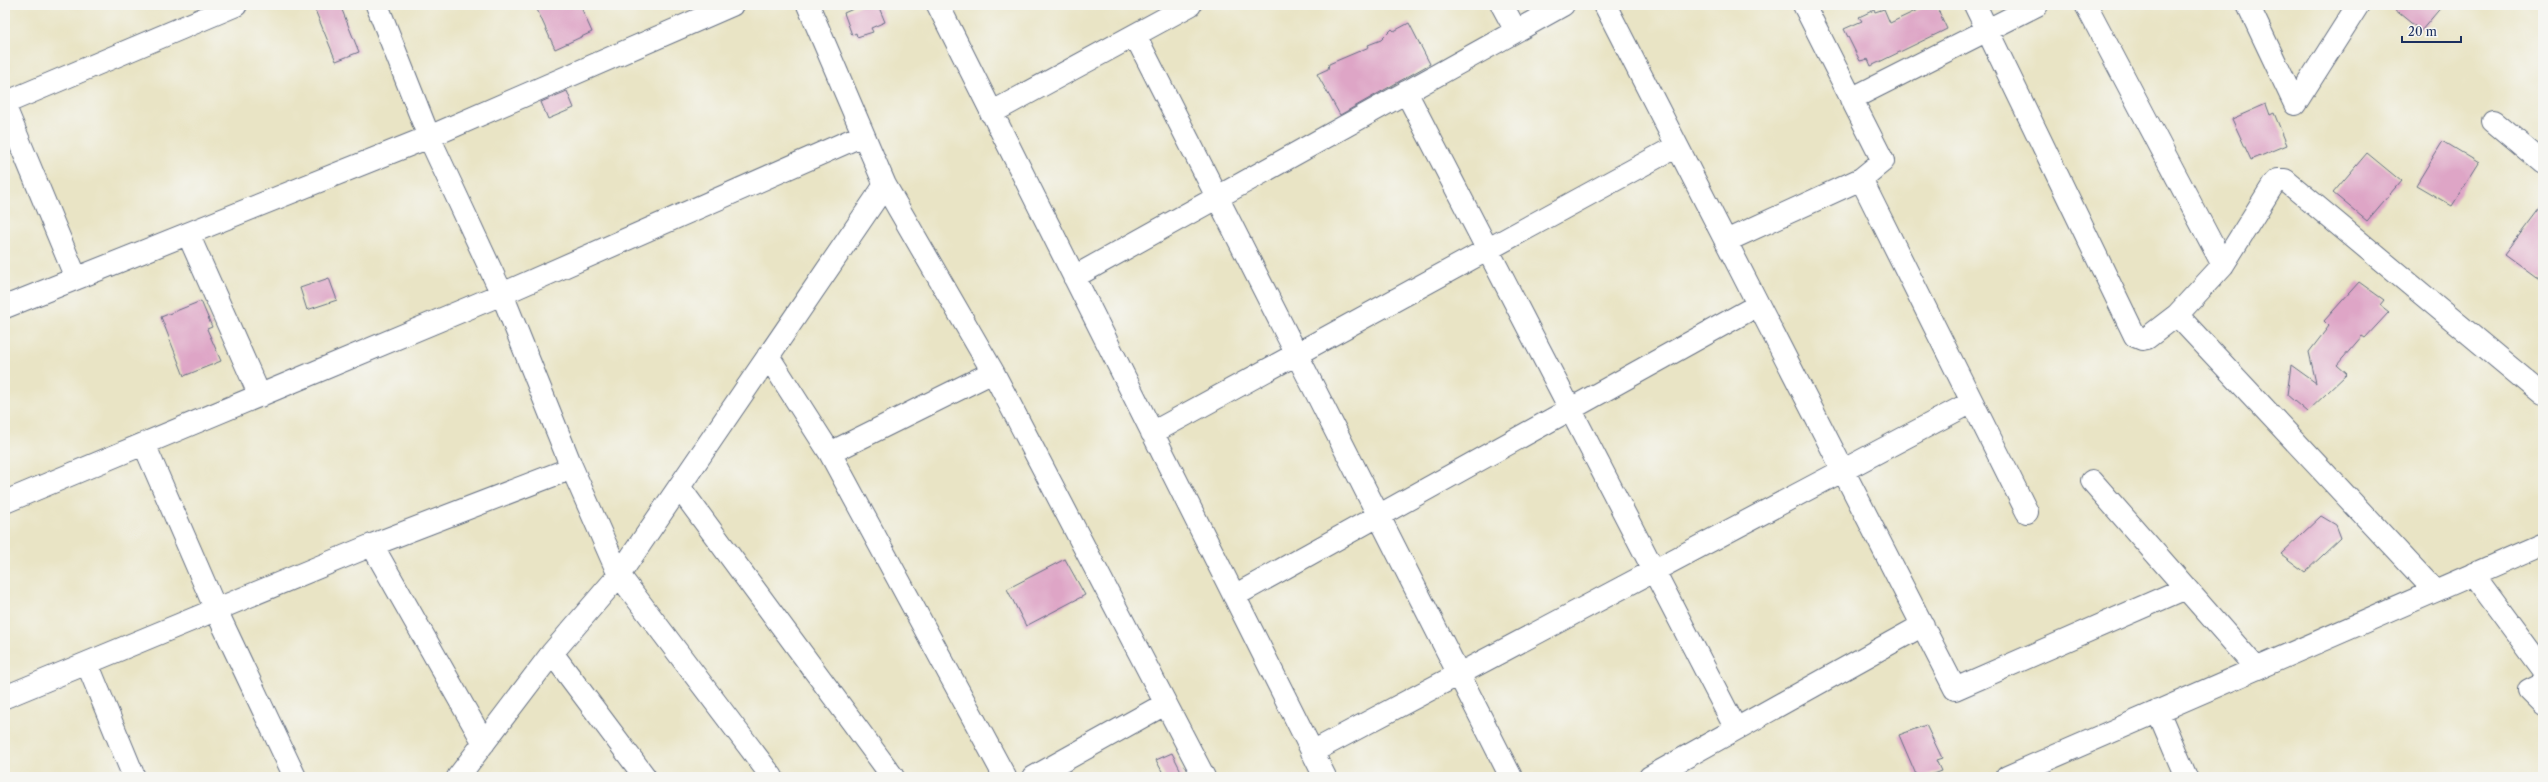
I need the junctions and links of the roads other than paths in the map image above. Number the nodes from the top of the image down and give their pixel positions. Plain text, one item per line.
1 (236, 5) edge
2 (377, 5) edge
3 (732, 5) edge
4 (808, 5) edge
5 (938, 5) edge
6 (1190, 5) edge
7 (1502, 5) edge
8 (1563, 5) edge
9 (1605, 5) edge
10 (1804, 5) edge
11 (1975, 5) edge
12 (2037, 5) edge
13 (2086, 5) edge
14 (2248, 5) edge
15 (2358, 5) edge
16 (1987, 30) junction
17 (1516, 31) junction
18 (1135, 35) junction
19 (1406, 92) junction
20 (1851, 99) junction
21 (5, 103) edge
22 (5, 107) edge
23 (991, 113) junction
24 (2493, 121) dead end
25 (863, 135) junction
26 (429, 137) junction
27 (1677, 146) junction
28 (2543, 163) edge
29 (1861, 179) junction
30 (885, 185) junction
31 (1218, 198) junction
32 (188, 234) junction
33 (1726, 241) junction
34 (1487, 250) junction
35 (2223, 265) junction
36 (76, 278) junction
37 (1074, 278) junction
38 (502, 294) junction
39 (1758, 305) junction
40 (5, 307) edge
41 (2177, 316) junction
42 (1297, 354) junction
43 (768, 356) junction
44 (992, 372) junction
45 (2543, 395) edge
46 (260, 396) junction
47 (1972, 402) junction
48 (1570, 410) junction
49 (1152, 433) junction
50 (144, 444) junction
51 (830, 453) junction
52 (572, 468) junction
53 (1843, 470) junction
54 (2092, 481) dead end
55 (679, 487) junction
56 (5, 502) edge
57 (2027, 512) dead end
58 (1378, 516) junction
59 (2543, 544) edge
60 (372, 545) junction
61 (1653, 570) junction
62 (2473, 574) junction
63 (619, 575) junction
64 (2186, 588) junction
65 (2434, 590) junction
66 (1234, 596) junction
67 (216, 610) junction
68 (1923, 625) junction
69 (552, 653) junction
70 (87, 663) junction
71 (2256, 668) junction
72 (2543, 669) edge
73 (1459, 674) junction
74 (2543, 683) edge
75 (5, 697) edge
76 (1165, 704) junction
77 (2543, 704) edge
78 (2158, 711) junction
79 (1736, 729) junction
80 (484, 743) junction
81 (1312, 752) junction
82 (134, 777) edge
83 (295, 777) edge
84 (458, 777) edge
85 (645, 777) edge
86 (772, 777) edge
87 (893, 777) edge
88 (1005, 777) edge
89 (1034, 777) edge
90 (1204, 777) edge
91 (1325, 777) edge
92 (1510, 777) edge
93 (1650, 777) edge
94 (2007, 777) edge
95 (2186, 777) edge

1 - 21 street
2 - 26 street
3 - 26 street
4 - 25 street
5 - 23 street
6 - 18 street
7 - 17 street
8 - 17 street
9 - 27 street
10 - 20 street
11 - 16 street
12 - 16 street
13 - 35 street
14 - 15 street
16 - 20 street
16 - 41 street
17 - 19 street
18 - 23 street
18 - 31 street
19 - 31 street
19 - 34 street
20 - 29 street
22 - 36 street
23 - 37 street
24 - 28 street
25 - 30 street
25 - 38 street
26 - 32 street
26 - 38 street
27 - 33 street
27 - 34 street
29 - 33 street
29 - 47 street
30 - 43 street
30 - 44 street
31 - 37 street
31 - 42 street
32 - 36 street
32 - 46 street
33 - 39 street
34 - 42 street
34 - 48 street
35 - 41 street
35 - 45 street
36 - 40 street
37 - 49 street
38 - 46 street
38 - 52 street
39 - 48 street
39 - 53 street
41 - 65 street
42 - 49 street
42 - 58 street
43 - 51 street
43 - 55 street
44 - 51 street
44 - 76 street
46 - 50 street
47 - 53 street
47 - 57 street
48 - 58 street
48 - 61 street
49 - 66 street
50 - 56 street
50 - 67 street
51 - 88 street
52 - 60 street
52 - 63 street
53 - 61 street
53 - 68 street
54 - 64 street
55 - 63 street
55 - 87 street
58 - 66 street
58 - 73 street
59 - 62 street
60 - 67 street
60 - 80 street
61 - 73 street
61 - 79 street
62 - 65 street
62 - 72 street
63 - 69 street
63 - 86 street
64 - 68 street
64 - 71 street
65 - 71 street
66 - 81 street
67 - 70 street
67 - 83 street
68 - 79 street
69 - 80 street
69 - 85 street
70 - 75 street
70 - 82 street
71 - 78 street
73 - 81 street
73 - 92 street
74 - 77 street
76 - 89 street
76 - 90 street
78 - 94 street
78 - 95 street
79 - 93 street
80 - 84 street
81 - 91 street

